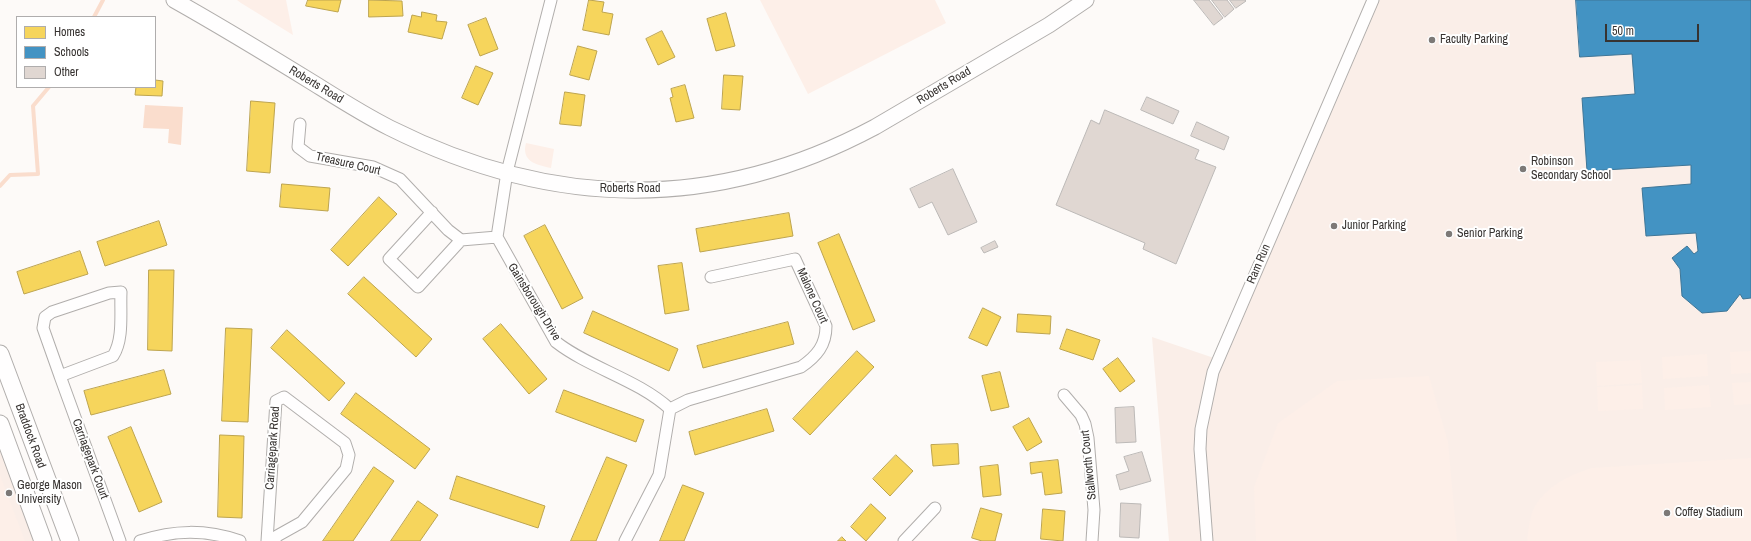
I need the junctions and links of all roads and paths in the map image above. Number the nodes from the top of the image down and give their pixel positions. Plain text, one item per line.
1 (174, 0) edge
2 (551, 0) edge
3 (1086, 0) edge
4 (1373, 0) edge
5 (300, 124) dead end
6 (507, 172) junction
7 (432, 212) junction
8 (497, 237) junction
9 (461, 240) junction
10 (711, 277) dead end
11 (0, 354) edge
12 (60, 376) junction
13 (1064, 395) dead end
14 (670, 409) junction
15 (0, 424) edge
16 (935, 508) dead end
17 (43, 541) edge
18 (70, 541) edge
19 (120, 541) edge
20 (140, 541) edge
21 (240, 541) edge
22 (267, 541) edge
23 (274, 541) edge
24 (625, 541) edge
25 (904, 541) edge
26 (1092, 541) edge
27 (1207, 541) edge

1 - 6 main road, Roberts Road
2 - 6 street
3 - 6 main road, Roberts Road
4 - 27 street, Ram Run
5 - 7 street, Treasure Court
6 - 8 street
7 - 9 street, Treasure Court
7 - 9 street
8 - 9 street
8 - 14 street, Gainsborough Drive
10 - 14 street, Malone Court
11 - 18 main road, Braddock Road
12 - 12 street, Carriagepark Court
12 - 19 street, Carriagepark Court
13 - 26 street, Stallworth Court
14 - 24 street
15 - 17 main road, Braddock Road
16 - 25 street
20 - 21 street
22 - 23 street, Carriagepark Road

